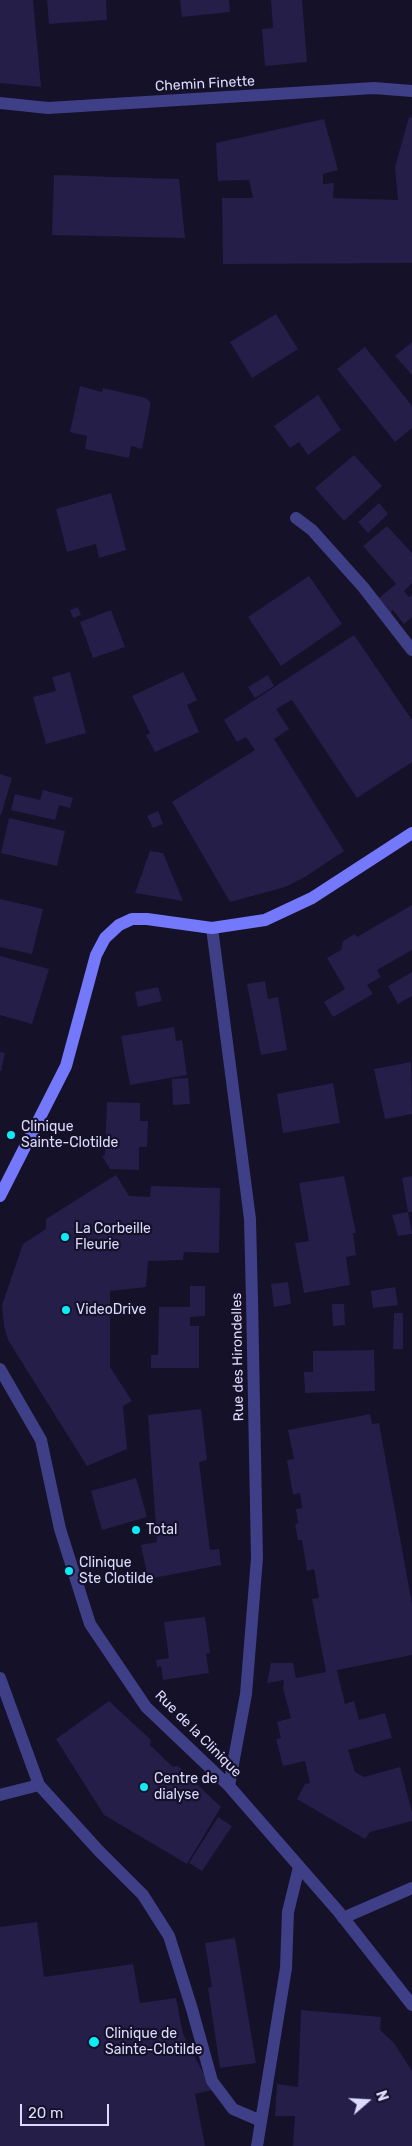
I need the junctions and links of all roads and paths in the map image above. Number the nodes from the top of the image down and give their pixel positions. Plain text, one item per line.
1 (412, 91) edge
2 (0, 103) edge
3 (296, 518) dead end
4 (412, 650) edge
5 (412, 833) edge
6 (212, 928) junction
7 (0, 1196) edge
8 (0, 1369) edge
9 (0, 1678) edge
10 (39, 1785) junction
11 (229, 1786) junction
12 (0, 1795) edge
13 (300, 1867) junction
14 (412, 1888) edge
15 (343, 1918) junction
16 (412, 2005) edge
17 (261, 2121) junction
18 (257, 2146) edge

1 - 2 street, Chemin Finette
3 - 4 street
5 - 6 main road
6 - 7 main road
6 - 11 street, Rue des Hirondelles
8 - 11 street, Rue de la Clinique
9 - 10 street
10 - 12 street
10 - 17 street
11 - 13 street, Rue de la Clinique
13 - 15 street, Rue de la Clinique
13 - 17 street
14 - 15 street
15 - 16 street, Rue de la Clinique
17 - 18 street

